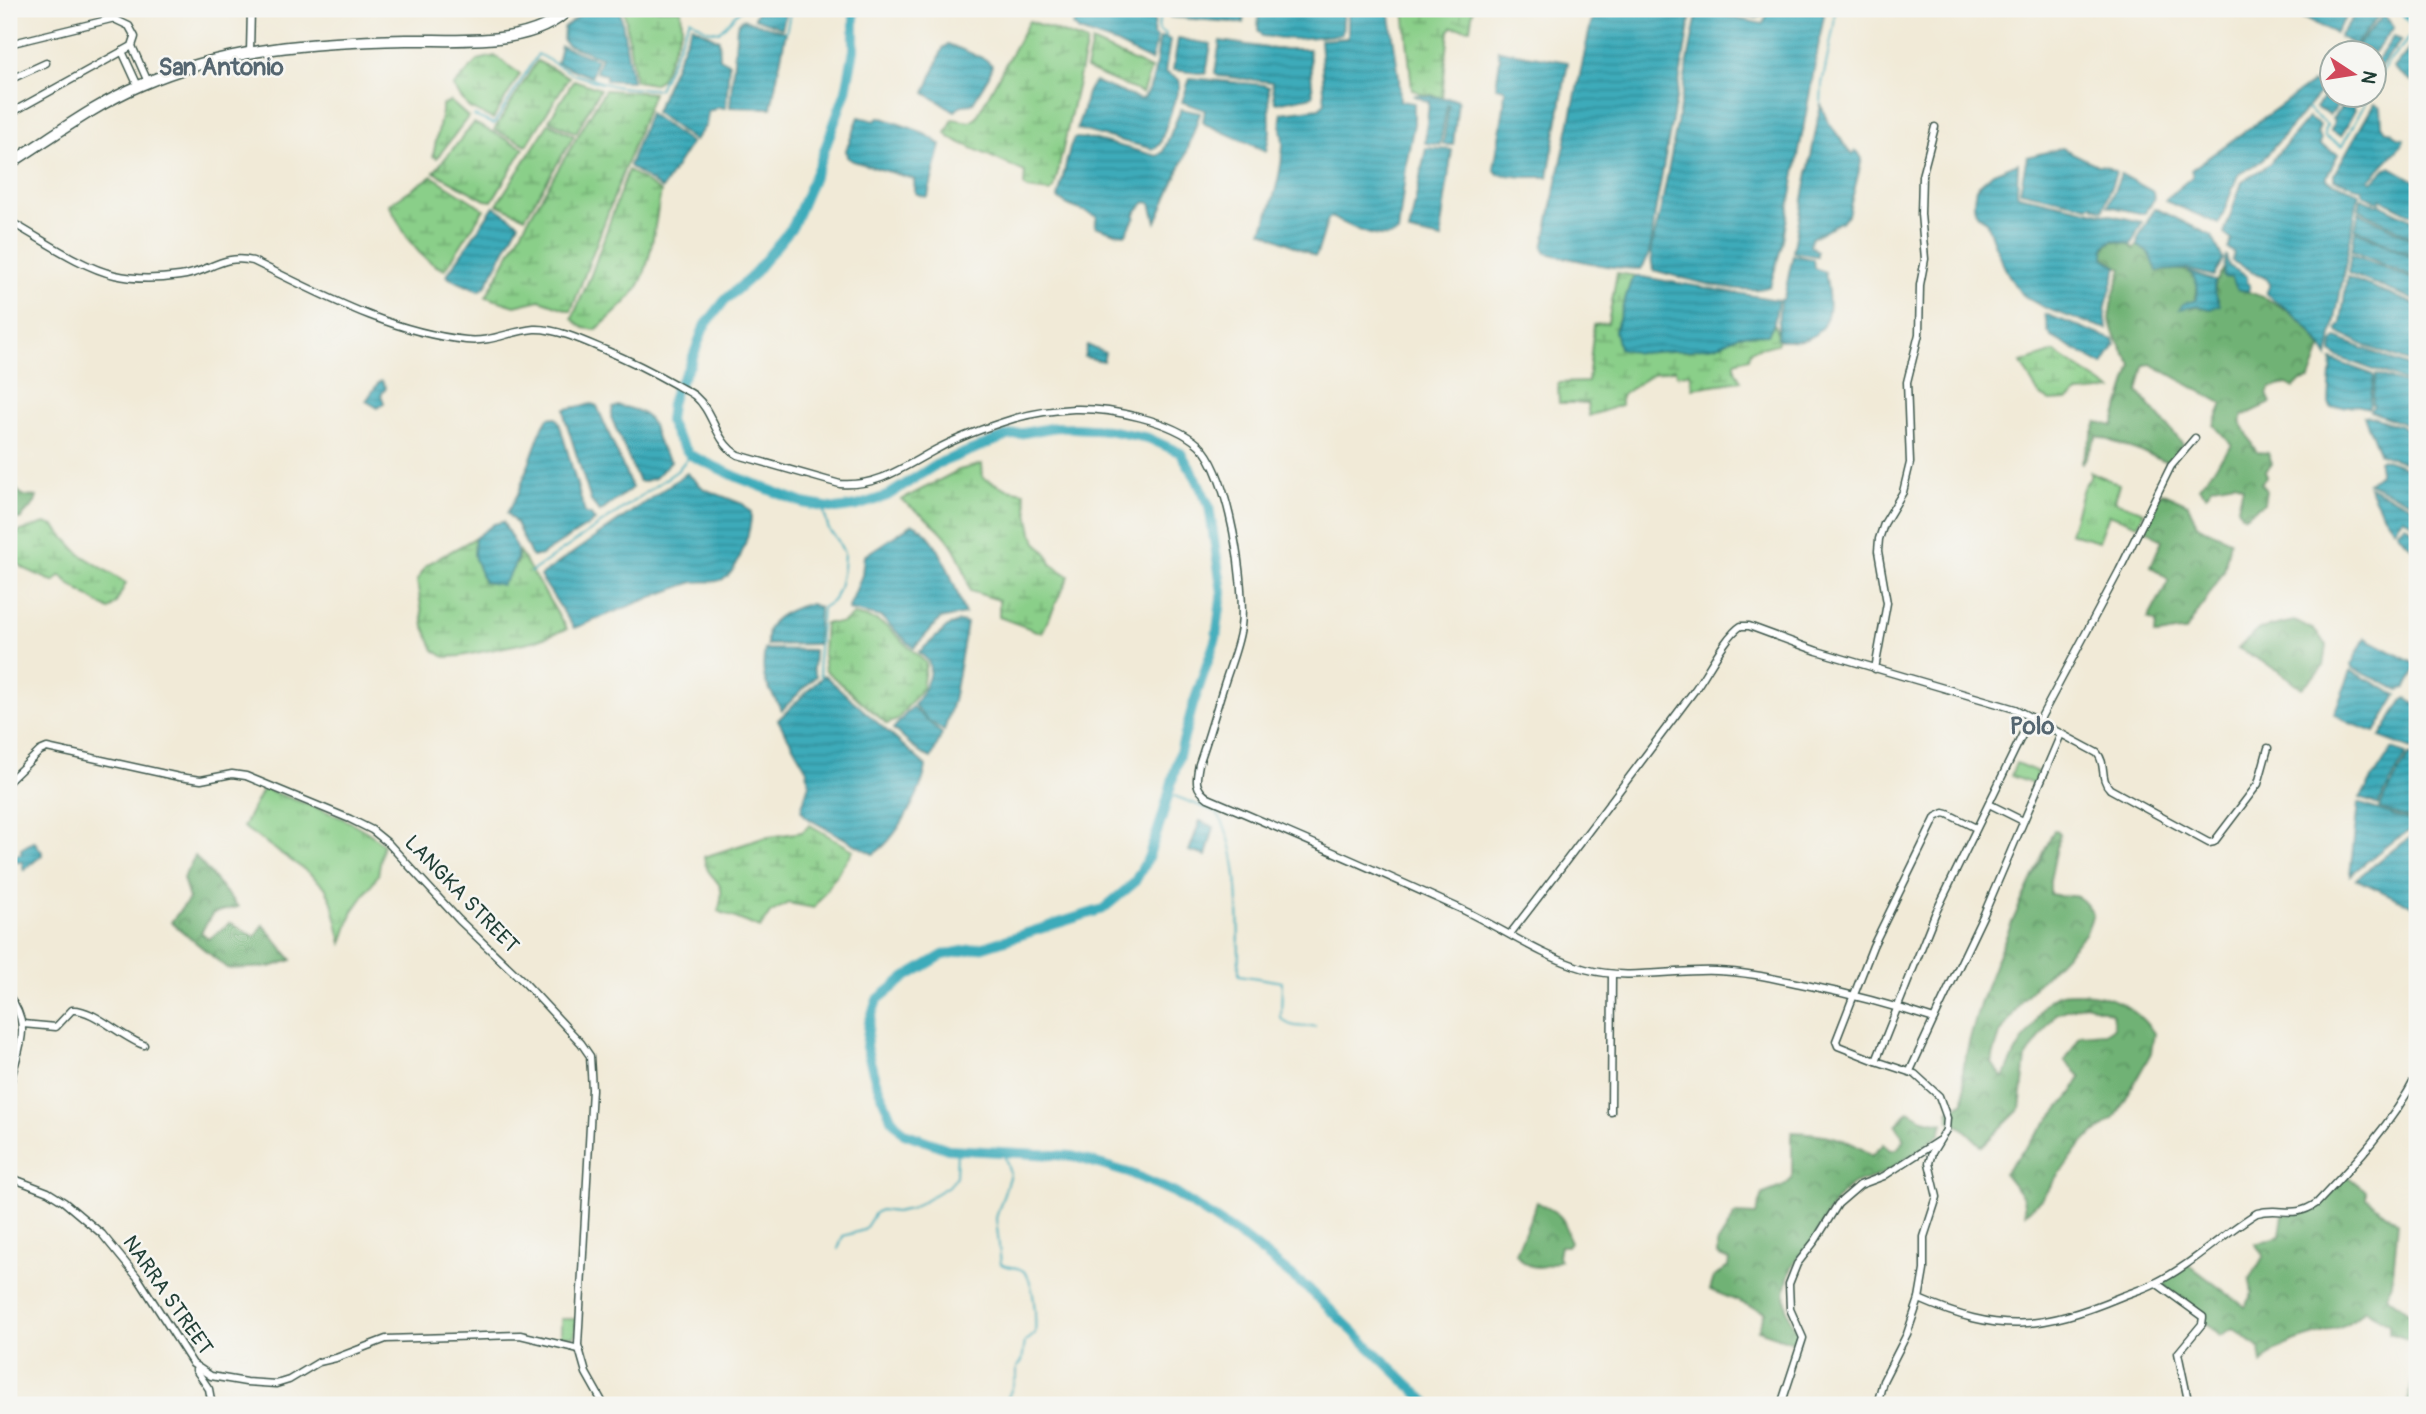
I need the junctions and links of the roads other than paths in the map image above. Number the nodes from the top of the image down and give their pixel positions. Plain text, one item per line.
1 (93, 9) edge
2 (251, 9) edge
3 (569, 9) edge
4 (111, 19) junction
5 (9, 44) edge
6 (132, 46) junction
7 (122, 51) junction
8 (250, 52) junction
9 (46, 63) dead end
10 (9, 80) edge
11 (143, 84) junction
12 (9, 103) edge
13 (12, 113) edge
14 (1935, 127) dead end
15 (9, 164) edge
16 (9, 221) edge
17 (2195, 439) dead end
18 (1875, 668) junction
19 (2031, 717) junction
20 (2039, 722) junction
21 (2061, 734) junction
22 (2268, 748) dead end
23 (9, 781) edge
24 (1989, 804) junction
25 (2023, 821) junction
26 (1976, 828) junction
27 (1510, 934) junction
28 (1612, 974) junction
29 (1853, 995) junction
30 (9, 996) edge
31 (1897, 1006) junction
32 (1934, 1019) junction
33 (23, 1024) junction
34 (144, 1045) dead end
35 (1876, 1060) junction
36 (1910, 1071) junction
37 (2417, 1075) edge
38 (9, 1089) edge
39 (1611, 1112) dead end
40 (1940, 1140) junction
41 (9, 1177) edge
42 (2155, 1283) junction
43 (1919, 1299) junction
44 (579, 1349) junction
45 (193, 1364) junction
46 (218, 1378) junction
47 (209, 1389) junction
48 (212, 1405) edge
49 (604, 1405) edge
50 (1781, 1405) edge
51 (1877, 1405) edge
52 (2189, 1405) edge

1 - 4 street
2 - 8 street
3 - 8 main road
4 - 5 street
4 - 6 street
6 - 7 street
6 - 11 street
7 - 11 street
7 - 13 street
8 - 11 main road
9 - 10 street
11 - 15 main road
12 - 13 street
14 - 18 street
16 - 27 street
17 - 20 street
18 - 19 street
18 - 27 street
19 - 20 street
19 - 24 street
20 - 21 street
21 - 22 street
21 - 25 street
23 - 44 street, LANGKA STREET
24 - 25 street
24 - 26 street
25 - 32 street
26 - 29 street
26 - 31 street
27 - 28 street
28 - 29 street
28 - 39 street
29 - 31 street
29 - 35 street
30 - 33 street
31 - 32 street
31 - 35 street
32 - 36 street
33 - 34 street
33 - 38 street
35 - 36 street
36 - 40 street
37 - 42 street
40 - 43 street
40 - 50 street
41 - 45 street, NARRA STREET
42 - 43 street
42 - 52 street
43 - 51 street
44 - 46 street, NARRA STREET
44 - 49 street
45 - 46 street, NARRA STREET
45 - 47 street
46 - 47 street
47 - 48 street

